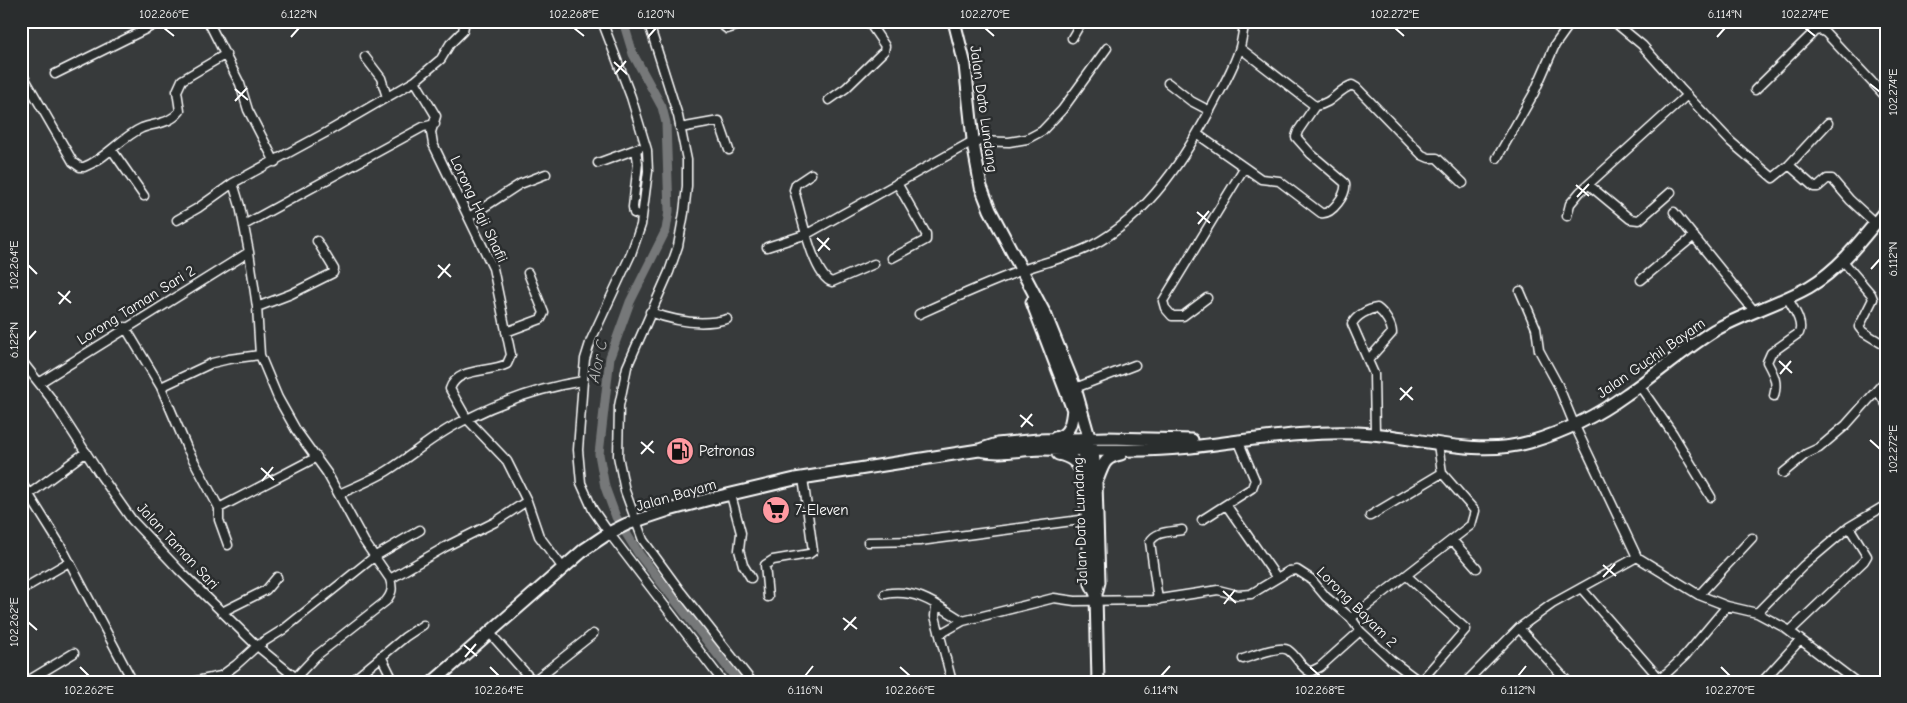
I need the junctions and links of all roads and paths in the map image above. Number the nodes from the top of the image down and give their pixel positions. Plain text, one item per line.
1 (208, 21) edge
2 (463, 21) edge
3 (602, 21) edge
4 (648, 21) edge
5 (753, 21) edge
6 (868, 21) edge
7 (954, 21) edge
8 (1082, 21) edge
9 (1245, 21) edge
10 (1572, 21) edge
11 (1613, 21) edge
12 (159, 22) edge
13 (722, 23) edge
14 (1072, 38) dead end
15 (1107, 48) dead end
16 (1240, 48) junction
17 (226, 54) junction
18 (365, 57) dead end
19 (21, 72) edge
20 (56, 74) dead end
21 (414, 81) junction
22 (1168, 84) dead end
23 (25, 88) edge
24 (1755, 90) dead end
25 (1687, 95) junction
26 (387, 97) junction
27 (1886, 97) edge
28 (830, 100) dead end
29 (1315, 106) junction
30 (1210, 111) junction
31 (1828, 123) dead end
32 (434, 124) junction
33 (680, 128) junction
34 (1198, 134) junction
35 (973, 141) junction
36 (646, 146) junction
37 (112, 150) junction
38 (636, 150) junction
39 (729, 150) dead end
40 (1497, 158) dead end
41 (275, 162) junction
42 (598, 162) dead end
43 (1789, 165) junction
44 (1244, 168) junction
45 (546, 174) dead end
46 (811, 174) dead end
47 (233, 183) junction
48 (897, 183) junction
49 (1463, 183) dead end
50 (1589, 184) junction
51 (1671, 192) dead end
52 (144, 196) dead end
53 (1886, 210) edge
54 (1674, 212) dead end
55 (469, 216) junction
56 (642, 216) junction
57 (1567, 216) dead end
58 (177, 220) dead end
59 (1875, 223) junction
60 (244, 226) junction
61 (807, 234) junction
62 (1694, 236) junction
63 (317, 241) dead end
64 (767, 247) dead end
65 (249, 252) junction
66 (892, 258) dead end
67 (1843, 261) junction
68 (874, 264) dead end
69 (528, 273) dead end
70 (1023, 276) junction
71 (1641, 280) dead end
72 (1520, 291) dead end
73 (1787, 297) junction
74 (1207, 298) dead end
75 (258, 307) junction
76 (650, 312) junction
77 (1755, 312) junction
78 (919, 314) dead end
79 (727, 319) dead end
80 (125, 328) junction
81 (506, 332) junction
82 (1886, 346) edge
83 (260, 355) junction
84 (1368, 359) junction
85 (21, 360) edge
86 (1135, 365) dead end
87 (1886, 380) edge
88 (583, 381) junction
89 (39, 383) junction
90 (1639, 385) junction
91 (162, 387) junction
92 (1075, 388) junction
93 (1877, 390) junction
94 (1774, 396) dead end
95 (1886, 404) edge
96 (1076, 406) junction
97 (466, 419) junction
98 (1574, 424) junction
99 (1375, 434) junction
100 (1107, 438) junction
101 (1238, 440) junction
102 (1220, 443) junction
103 (1438, 444) junction
104 (1039, 445) junction
105 (1087, 445) junction
106 (1135, 450) junction
107 (86, 452) junction
108 (317, 457) junction
109 (1442, 473) junction
110 (1783, 473) dead end
111 (803, 478) junction
112 (21, 482) edge
113 (1091, 485) junction
114 (28, 494) junction
115 (339, 494) junction
116 (731, 495) junction
117 (1711, 497) dead end
118 (527, 501) junction
119 (1886, 505) edge
120 (1227, 506) junction
121 (219, 508) junction
122 (1370, 516) dead end
123 (1088, 519) junction
124 (1202, 520) dead end
125 (631, 523) junction
126 (1848, 527) junction
127 (420, 530) dead end
128 (1182, 530) dead end
129 (611, 532) junction
130 (1752, 538) dead end
131 (1452, 541) junction
132 (868, 542) dead end
133 (228, 545) dead end
134 (374, 557) junction
135 (1638, 557) junction
136 (69, 562) junction
137 (563, 568) junction
138 (1477, 568) dead end
139 (1407, 576) junction
140 (277, 577) dead end
141 (752, 578) dead end
142 (1277, 578) junction
143 (390, 579) junction
144 (1581, 588) junction
145 (21, 590) edge
146 (885, 594) dead end
147 (1699, 594) junction
148 (768, 597) dead end
149 (1096, 598) junction
150 (1158, 600) junction
151 (936, 605) junction
152 (1727, 606) junction
153 (222, 612) junction
154 (1757, 614) junction
155 (1351, 618) junction
156 (963, 621) junction
157 (423, 625) dead end
158 (1519, 628) junction
159 (1360, 631) junction
160 (1790, 631) junction
161 (489, 632) junction
162 (593, 634) dead end
163 (940, 634) junction
164 (1800, 640) junction
165 (257, 646) junction
166 (74, 653) dead end
167 (381, 656) junction
168 (1243, 659) dead end
169 (299, 679) edge
170 (1659, 680) edge
171 (26, 682) edge
172 (133, 682) edge
173 (192, 682) edge
174 (351, 682) edge
175 (394, 682) edge
176 (433, 682) edge
177 (723, 682) edge
178 (752, 682) edge
179 (952, 682) edge
180 (1098, 682) edge
181 (1420, 682) edge
182 (1466, 682) edge
183 (1568, 682) edge
184 (1762, 682) edge
185 (1856, 682) edge

1 - 17 street
2 - 21 street
3 - 36 street
4 - 33 street
5 - 13 street
6 - 28 street
7 - 35 main road, Jalan Dato Lundang
8 - 14 street
9 - 16 street
10 - 40 street
11 - 25 street
12 - 20 street
15 - 35 street
16 - 29 street
16 - 30 street
17 - 37 street
17 - 41 street
18 - 26 street
19 - 23 street
21 - 26 street
21 - 32 street, Lorong Haji Shafii
22 - 30 street
23 - 37 street
24 - 27 street
25 - 43 street
25 - 50 street
26 - 41 street
29 - 44 street
29 - 49 street
30 - 34 street
31 - 43 street
32 - 55 street, Lorong Haji Shafii
32 - 60 street
33 - 39 street
33 - 76 street
34 - 44 street
34 - 70 street
35 - 48 street
35 - 70 main road, Jalan Dato Lundang
36 - 38 street
36 - 56 street
37 - 52 street
38 - 42 street
38 - 56 street
41 - 47 street
43 - 59 street
44 - 74 street
45 - 55 street
46 - 61 street
47 - 58 street
47 - 60 street
48 - 61 street
48 - 66 street
50 - 51 street
50 - 57 street
53 - 59 main road, Jalan Guchil Bayam
54 - 62 street
55 - 81 street, Lorong Haji Shafii
56 - 88 street
59 - 67 main road, Jalan Guchil Bayam
60 - 65 street
61 - 64 street
61 - 68 street
62 - 71 street
62 - 77 street
63 - 75 street
65 - 75 street
65 - 80 street, Lorong Taman Sari 2
67 - 73 main road, Jalan Guchil Bayam
67 - 82 street
69 - 81 street
70 - 78 street
70 - 92 main road, Jalan Dato Lundang
70 - 96 main road, Jalan Dato Lundang
72 - 98 street
73 - 77 main road, Jalan Guchil Bayam
73 - 94 street
75 - 83 street
76 - 79 street
76 - 125 street
77 - 90 main road, Jalan Guchil Bayam
80 - 89 street, Lorong Taman Sari 2
80 - 91 street
81 - 97 street, Lorong Haji Shafii
83 - 91 street
83 - 108 street
84 - 84 street
84 - 99 street
85 - 89 street, Jalan Taman Sari
86 - 92 street
87 - 93 street
88 - 97 street
88 - 129 street
89 - 107 street, Jalan Taman Sari
90 - 98 main road, Jalan Guchil Bayam
90 - 117 street
91 - 121 street
92 - 96 main road, Jalan Dato Lundang
93 - 95 street
93 - 110 street
96 - 100 main road
96 - 104 main road
96 - 105 main road, Jalan Dato Lundang
97 - 115 street
97 - 118 street, Lorong Haji Shafii
98 - 103 main road, Jalan Guchil Bayam
98 - 135 street
99 - 101 main road, Jalan Guchil Bayam
99 - 103 main road, Jalan Guchil Bayam
100 - 102 main road, Jalan Guchil Bayam
100 - 105 main road, Jalan Guchil Bayam
101 - 102 main road, Jalan Guchil Bayam
101 - 120 street
102 - 106 main road, Jalan Guchil Bayam
103 - 109 street
104 - 105 main road, Jalan Bayam
104 - 111 main road, Jalan Bayam
104 - 113 main road
105 - 106 main road, Jalan Guchil Bayam
105 - 113 main road, Jalan Dato Lundang
106 - 113 main road
107 - 114 street
107 - 153 street, Jalan Taman Sari
108 - 115 street
108 - 121 street
109 - 122 street
109 - 131 street
111 - 116 main road, Jalan Bayam
111 - 148 street
112 - 114 street
113 - 123 main road, Jalan Dato Lundang
113 - 149 main road, Jalan Dato Lundang
114 - 136 street
115 - 134 street
116 - 125 main road, Jalan Bayam
116 - 141 street
118 - 137 street, Lorong Haji Shafii
118 - 143 street
119 - 126 street
120 - 124 street
120 - 142 street
121 - 133 street
123 - 132 street
123 - 149 main road, Jalan Dato Lundang
125 - 129 main road, Jalan Bayam
125 - 178 street
126 - 154 street
126 - 160 street
127 - 134 street
128 - 150 street
129 - 137 main road, Jalan Bayam
129 - 177 street
130 - 147 street
131 - 138 street
131 - 139 street
134 - 143 street
134 - 165 street
135 - 144 street
135 - 147 street
136 - 145 street
136 - 172 street
137 - 161 main road, Jalan Bayam
139 - 155 street
139 - 181 street
140 - 153 street
142 - 150 street, Lorong Bayam 2
142 - 155 street, Lorong Bayam 2
143 - 169 street
144 - 158 street
144 - 170 street
146 - 151 street
147 - 152 street
149 - 150 street, Lorong Bayam 2
149 - 156 street, Lorong Bayam 2
149 - 180 main road, Jalan Dato Lundang
151 - 156 street
151 - 163 street
152 - 154 street
152 - 170 street
153 - 165 street, Jalan Taman Sari
154 - 160 street
155 - 159 street, Lorong Bayam 2
156 - 163 street, Lorong Bayam 2
157 - 167 street
158 - 182 street
158 - 183 street
159 - 168 street
159 - 181 street, Lorong Bayam 2
160 - 164 street
161 - 162 street
161 - 176 main road, Jalan Bayam
163 - 179 street
164 - 184 street
164 - 185 street
165 - 169 street, Jalan Taman Sari
165 - 173 street
166 - 171 street
167 - 174 street
167 - 175 street

